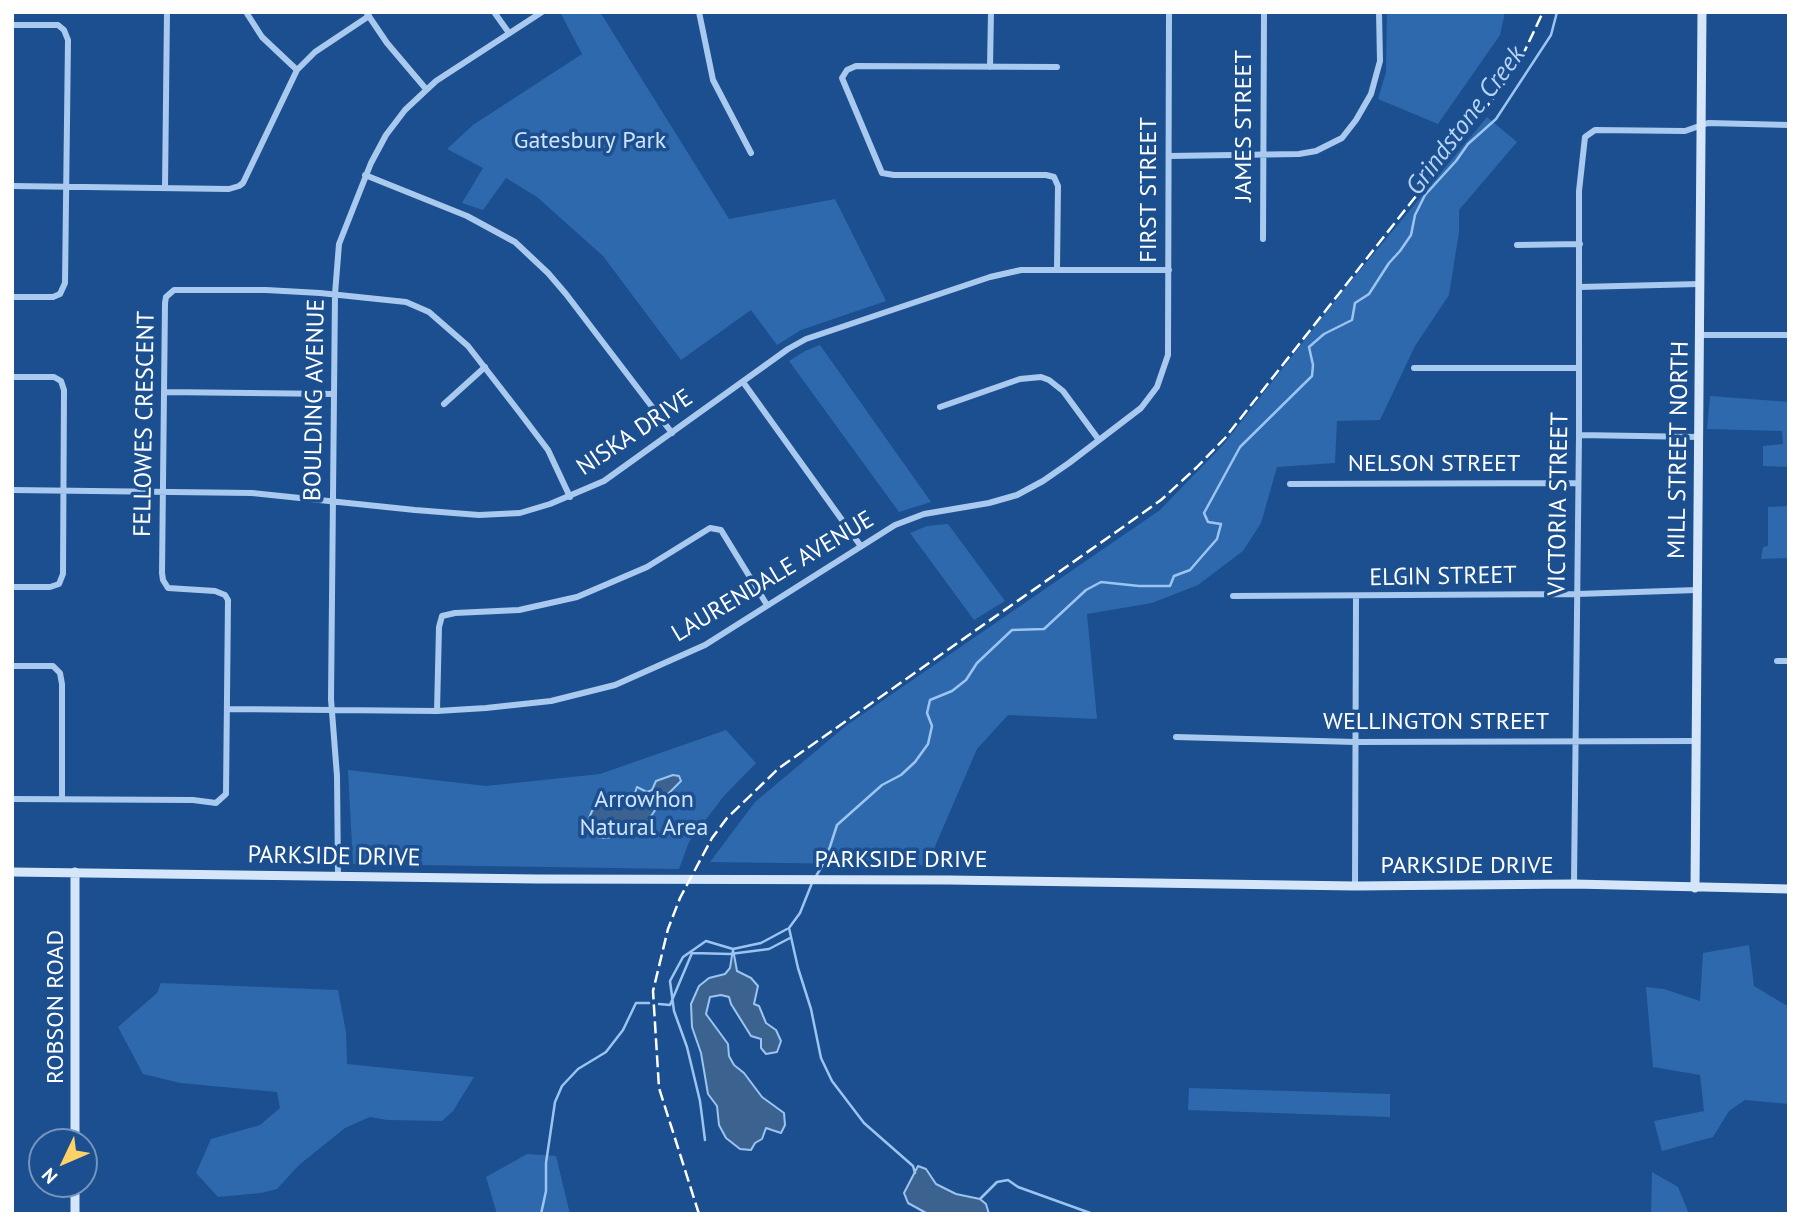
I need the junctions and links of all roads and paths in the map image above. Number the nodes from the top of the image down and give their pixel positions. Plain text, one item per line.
1 (167, 12) edge
2 (246, 12) edge
3 (494, 12) edge
4 (542, 12) edge
5 (699, 12) edge
6 (991, 12) edge
7 (1169, 12) edge
8 (1265, 12) edge
9 (1379, 12) edge
10 (1702, 12) edge
11 (367, 14) edge
12 (12, 24) edge
13 (509, 33) junction
14 (990, 67) junction
15 (1058, 67) dead end
16 (297, 71) junction
17 (426, 89) junction
18 (1789, 125) edge
19 (1700, 127) junction
20 (751, 153) dead end
21 (1263, 155) junction
22 (1168, 156) junction
23 (365, 175) junction
24 (12, 186) edge
25 (66, 186) junction
26 (165, 187) junction
27 (1263, 239) dead end
28 (1580, 244) junction
29 (1517, 245) dead end
30 (1057, 269) junction
31 (1169, 270) junction
32 (1699, 285) junction
33 (1580, 287) junction
34 (335, 294) junction
35 (12, 297) edge
36 (1700, 335) junction
37 (1789, 335) edge
38 (485, 367) junction
39 (1164, 367) joint
40 (1415, 368) dead end
41 (1579, 368) junction
42 (12, 377) edge
43 (743, 382) junction
44 (164, 392) junction
45 (334, 394) junction
46 (444, 404) dead end
47 (940, 407) dead end
48 (672, 433) junction
49 (1579, 435) junction
50 (1699, 437) junction
51 (1099, 440) junction
52 (1578, 483) junction
53 (1290, 484) dead end
54 (12, 490) edge
55 (64, 491) junction
56 (164, 491) junction
57 (570, 497) junction
58 (334, 501) junction
59 (860, 545) junction
60 (12, 587) edge
61 (1697, 590) junction
62 (1577, 594) junction
63 (1233, 596) dead end
64 (1356, 597) junction
65 (767, 605) junction
66 (1777, 661) dead end
67 (1789, 661) edge
68 (12, 666) edge
69 (228, 709) junction
70 (332, 710) junction
71 (437, 711) junction
72 (1176, 737) dead end
73 (1695, 741) junction
74 (1355, 742) junction
75 (1576, 742) junction
76 (12, 799) edge
77 (62, 799) junction
78 (12, 872) edge
79 (75, 872) junction
80 (338, 875) junction
81 (1574, 884) junction
82 (1355, 886) junction
83 (1695, 888) junction
84 (1789, 889) edge
85 (75, 1128) edge

1 - 26 street
2 - 16 street
3 - 13 street
4 - 13 street, BOULDING AVENUE
5 - 20 street
6 - 14 street
7 - 22 street, FIRST STREET
8 - 21 street, JAMES STREET
9 - 21 street
10 - 19 main road, MILL STREET NORTH
11 - 16 street
11 - 17 street
12 - 25 street
13 - 17 street, BOULDING AVENUE
14 - 15 street
14 - 30 street
16 - 26 street
17 - 23 street, BOULDING AVENUE
18 - 19 street
19 - 28 street, VICTORIA STREET
19 - 32 main road, MILL STREET NORTH
21 - 22 street
21 - 27 street, JAMES STREET
22 - 31 street, FIRST STREET
23 - 34 street, BOULDING AVENUE
23 - 48 street
24 - 25 street
25 - 26 street
25 - 35 street
28 - 29 street
28 - 33 street, VICTORIA STREET
30 - 31 street, NISKA DRIVE
30 - 43 street, NISKA DRIVE
31 - 39 street, FIRST STREET
32 - 33 street
32 - 36 main road, MILL STREET NORTH
33 - 41 street, VICTORIA STREET
34 - 38 street, FELLOWES CRESCENT
34 - 44 street, FELLOWES CRESCENT
34 - 45 street, BOULDING AVENUE
36 - 37 street
36 - 50 main road, MILL STREET NORTH
38 - 46 street
38 - 57 street, FELLOWES CRESCENT
39 - 51 street, LAURENDALE AVENUE
40 - 41 street
41 - 49 street, VICTORIA STREET
42 - 55 street
43 - 48 street, NISKA DRIVE
43 - 59 street
44 - 45 street
44 - 56 street, FELLOWES CRESCENT
45 - 58 street, BOULDING AVENUE
47 - 51 street
48 - 57 street, NISKA DRIVE
49 - 50 street
49 - 52 street, VICTORIA STREET
50 - 61 main road, MILL STREET NORTH
51 - 59 street, LAURENDALE AVENUE
52 - 53 street, NELSON STREET
52 - 62 street, VICTORIA STREET
54 - 55 street, NISKA DRIVE
55 - 56 street, NISKA DRIVE
55 - 60 street
56 - 58 street, NISKA DRIVE
56 - 69 street, FELLOWES CRESCENT
57 - 58 street, NISKA DRIVE
58 - 70 street, BOULDING AVENUE
59 - 65 street, LAURENDALE AVENUE
61 - 62 street, ELGIN STREET
61 - 73 main road, MILL STREET NORTH
62 - 64 street, ELGIN STREET
62 - 75 street, VICTORIA STREET
63 - 64 street, ELGIN STREET
64 - 74 street
65 - 71 street, LAURENDALE AVENUE
65 - 71 street
66 - 67 street
68 - 77 street
69 - 70 street, LAURENDALE AVENUE
69 - 77 street, FELLOWES CRESCENT
70 - 71 street, LAURENDALE AVENUE
70 - 80 street, BOULDING AVENUE
72 - 74 street, WELLINGTON STREET
73 - 75 street, WELLINGTON STREET
73 - 83 main road, MILL STREET NORTH
74 - 75 street, WELLINGTON STREET
74 - 82 street
75 - 81 street, VICTORIA STREET
76 - 77 street
78 - 79 main road, PARKSIDE DRIVE
79 - 80 main road, PARKSIDE DRIVE
79 - 85 main road, ROBSON ROAD
80 - 82 main road, PARKSIDE DRIVE
81 - 82 main road, PARKSIDE DRIVE
81 - 83 main road, PARKSIDE DRIVE
83 - 84 main road, PARKSIDE DRIVE

